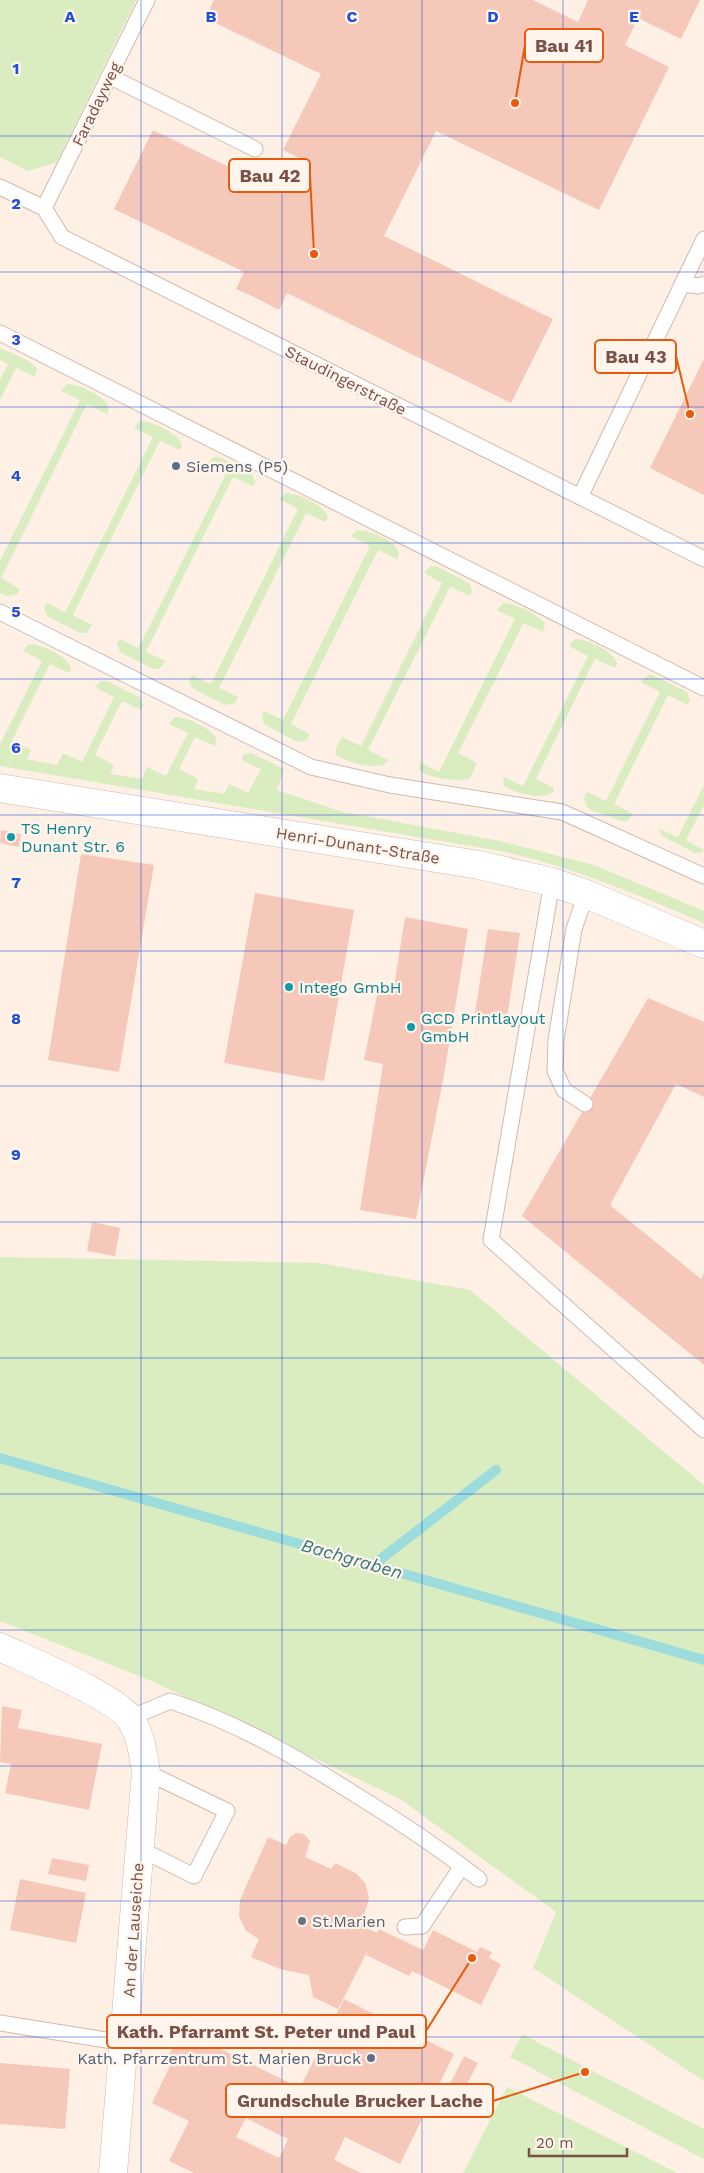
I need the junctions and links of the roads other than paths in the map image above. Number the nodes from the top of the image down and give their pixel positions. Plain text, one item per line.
1 (147, 0) edge
2 (109, 76) junction
3 (255, 149) dead end
4 (0, 187) edge
5 (44, 208) junction
6 (704, 239) edge
7 (682, 284) junction
8 (704, 284) edge
9 (0, 333) edge
10 (580, 497) junction
11 (704, 559) edge
12 (0, 612) edge
13 (704, 688) edge
14 (0, 788) edge
15 (704, 876) edge
16 (552, 882) junction
17 (586, 894) junction
18 (704, 944) edge
19 (585, 1104) dead end
20 (704, 1430) edge
21 (0, 1648) edge
22 (130, 1718) junction
23 (146, 1772) junction
24 (140, 1849) junction
25 (462, 1866) junction
26 (478, 1879) dead end
27 (405, 1927) dead end
28 (0, 2022) edge
29 (125, 2043) junction
30 (113, 2173) edge

1 - 2 lane, Faradayweg
2 - 3 lane
2 - 5 lane, Faradayweg
4 - 5 lane
5 - 10 lane, Staudingerstraße
6 - 7 lane
7 - 8 lane
7 - 10 lane
9 - 13 lane
10 - 11 lane, Staudingerstraße
12 - 15 lane
14 - 16 street, Henri-Dunant-Straße
16 - 17 street, Henri-Dunant-Straße
16 - 20 lane
17 - 18 street, Henri-Dunant-Straße
17 - 19 lane
21 - 22 street
22 - 23 street, An der Lauseiche
22 - 25 lane
23 - 24 street, An der Lauseiche
23 - 24 lane
24 - 29 street, An der Lauseiche
25 - 26 lane
25 - 27 lane
28 - 29 lane
29 - 30 street, An der Lauseiche

